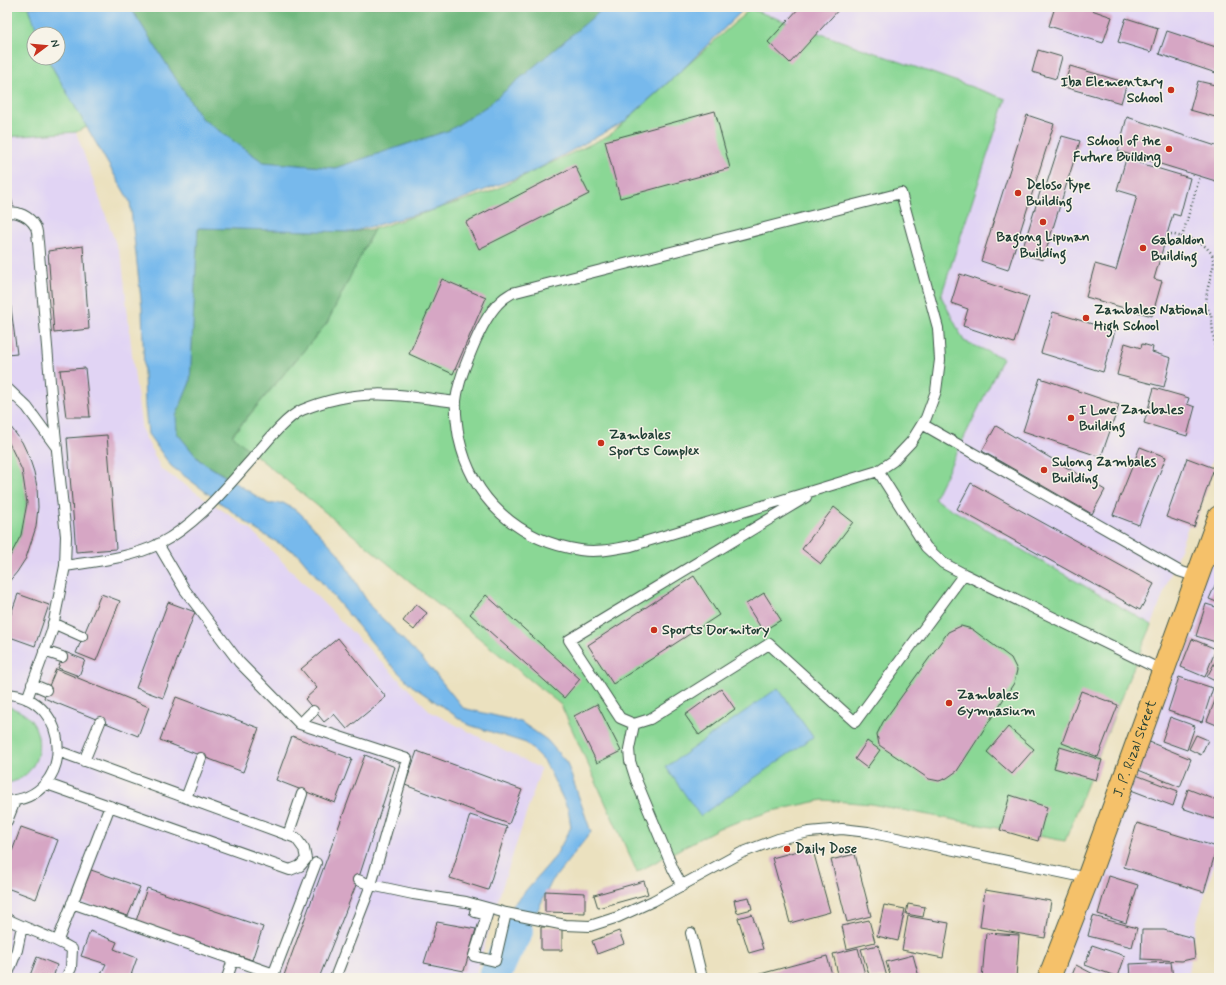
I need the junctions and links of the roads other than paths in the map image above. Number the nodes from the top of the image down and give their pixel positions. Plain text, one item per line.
1 (7, 213) edge
2 (7, 388) edge
3 (456, 402) junction
4 (922, 424) junction
5 (58, 450) junction
6 (878, 471) junction
7 (819, 489) junction
8 (1219, 517) edge
9 (158, 544) junction
10 (65, 566) junction
11 (964, 574) junction
12 (1197, 577) junction
13 (53, 623) junction
14 (82, 636) dead end
15 (44, 643) junction
16 (62, 657) dead end
17 (1163, 671) junction
18 (32, 684) junction
19 (46, 690) dead end
20 (7, 694) edge
21 (27, 699) junction
22 (313, 711) dead end
23 (100, 722) dead end
24 (300, 724) junction
25 (634, 724) junction
26 (58, 751) junction
27 (202, 758) dead end
28 (84, 761) junction
29 (47, 784) junction
30 (302, 794) dead end
31 (186, 798) junction
32 (11, 801) edge
33 (110, 806) junction
34 (7, 821) edge
35 (288, 835) junction
36 (315, 863) junction
37 (1088, 878) junction
38 (358, 880) dead end
39 (371, 885) junction
40 (682, 886) junction
41 (448, 899) junction
42 (72, 903) junction
43 (508, 913) junction
44 (7, 919) edge
45 (22, 926) junction
46 (691, 934) dead end
47 (58, 940) junction
48 (233, 960) junction
49 (7, 976) edge
50 (273, 976) edge
51 (66, 978) edge
52 (227, 978) edge
53 (335, 978) edge
54 (702, 978) edge
55 (1049, 978) edge

1 - 5 lane
2 - 5 lane
3 - 4 lane
3 - 7 lane
3 - 9 lane
4 - 6 lane
4 - 12 lane
5 - 10 lane
6 - 7 lane
6 - 11 lane
7 - 25 lane
8 - 12 main road, J. P. Rizal Street
9 - 10 lane
9 - 24 lane
10 - 13 lane
11 - 17 lane
11 - 25 lane
12 - 17 main road, J. P. Rizal Street
13 - 14 lane
13 - 15 lane
15 - 16 lane
15 - 18 lane
17 - 37 main road, J. P. Rizal Street
18 - 19 lane
18 - 21 lane
20 - 21 lane
21 - 26 lane
22 - 24 lane
23 - 28 lane
24 - 39 lane
25 - 40 lane
26 - 28 lane
26 - 29 lane
27 - 31 lane
28 - 31 lane
29 - 32 lane
29 - 33 lane
30 - 35 lane
31 - 35 lane
32 - 34 lane
33 - 36 lane
33 - 42 lane
35 - 36 lane
36 - 50 lane
37 - 40 lane
37 - 55 main road, J. P. Rizal Street
38 - 39 lane
39 - 41 lane
39 - 53 lane
40 - 43 lane
41 - 43 lane
41 - 43 lane
42 - 47 lane
42 - 48 lane
44 - 45 lane
45 - 47 lane
45 - 49 lane
46 - 54 lane
47 - 51 lane
48 - 50 lane
48 - 52 lane

